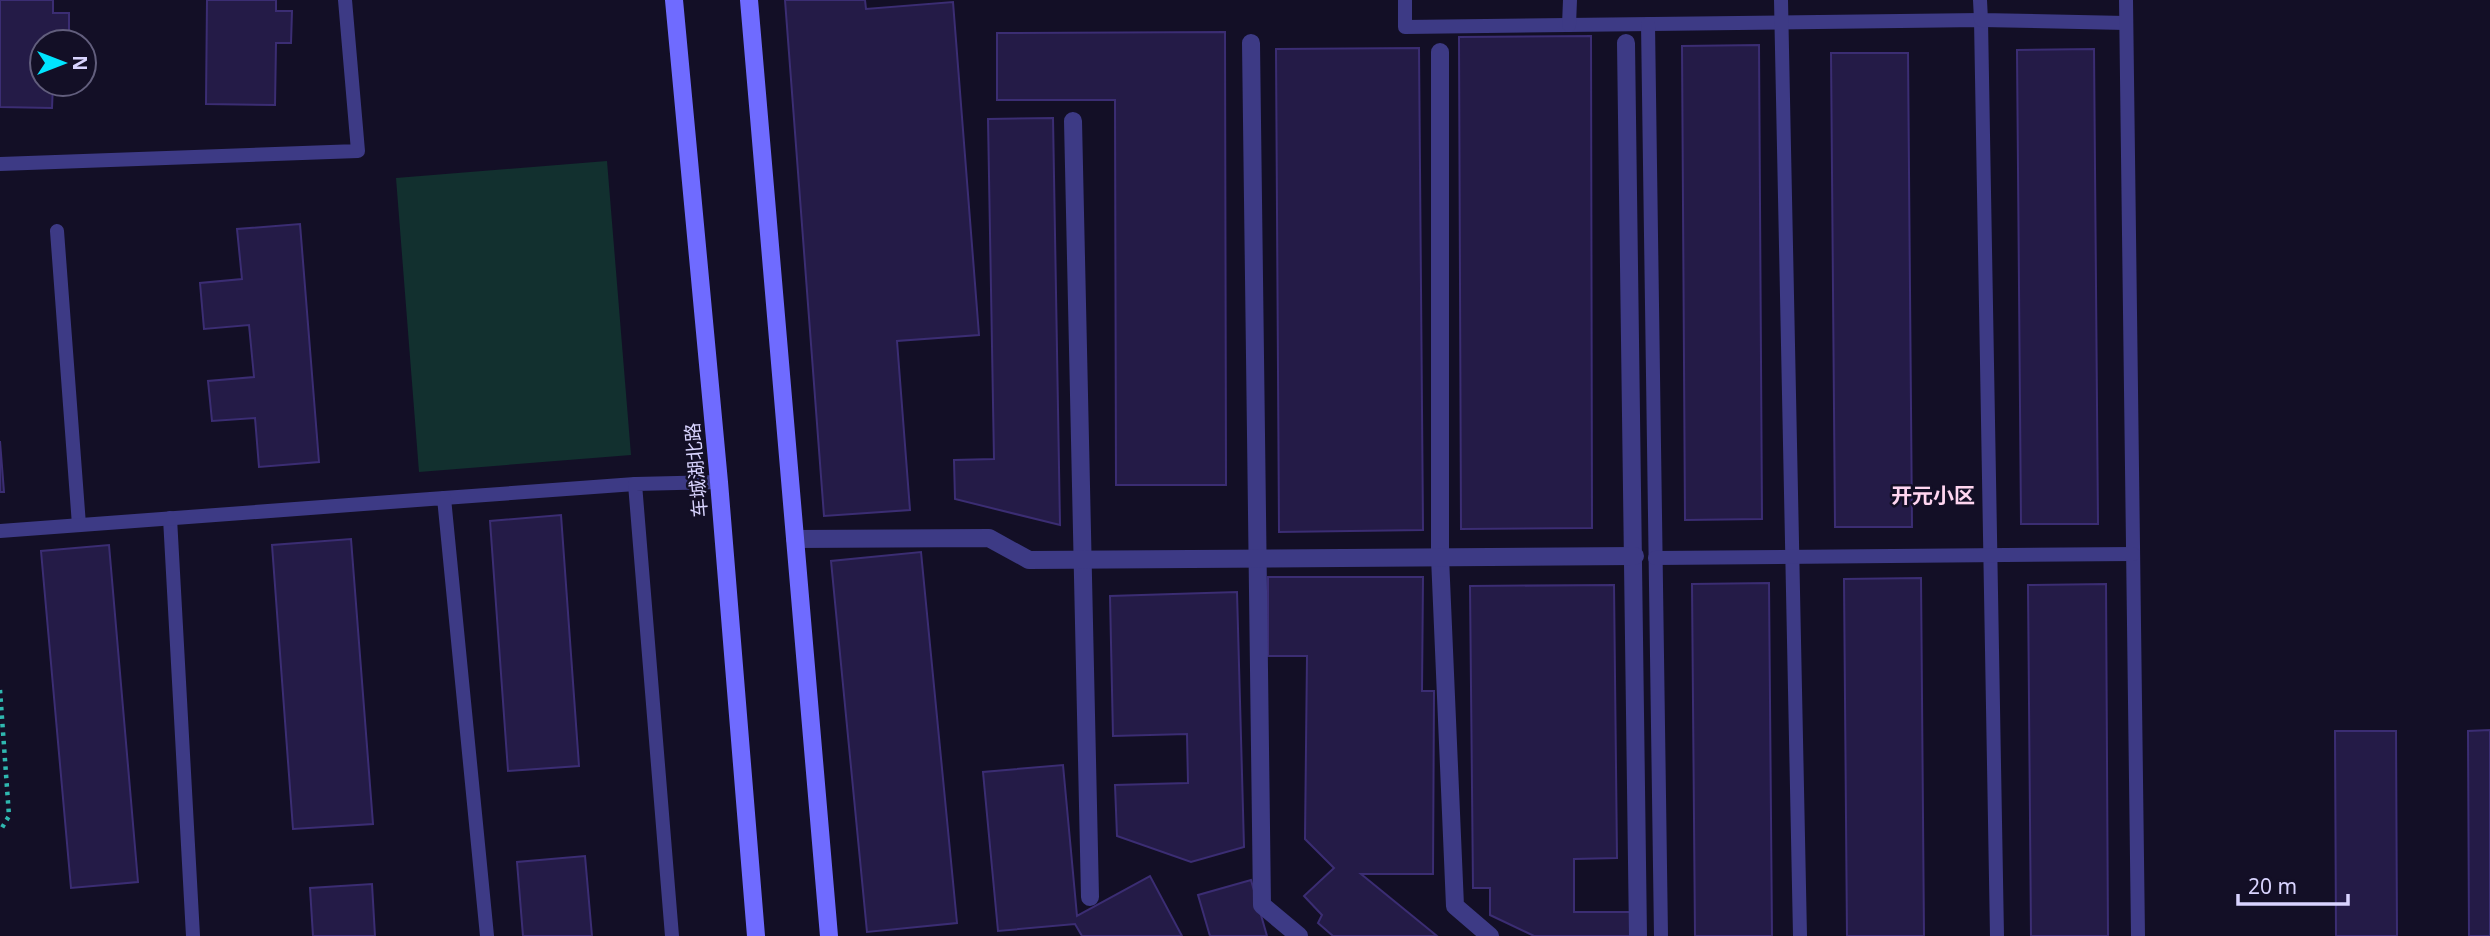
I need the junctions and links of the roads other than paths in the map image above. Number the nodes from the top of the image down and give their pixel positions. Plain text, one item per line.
1 (345, 0) edge
2 (674, 0) edge
3 (749, 0) edge
4 (1405, 0) edge
5 (1570, 0) edge
6 (1781, 0) edge
7 (1980, 0) edge
8 (2126, 0) edge
9 (1981, 20) junction
10 (1781, 23) junction
11 (2126, 23) junction
12 (1648, 24) junction
13 (1569, 25) junction
14 (1251, 43) dead end
15 (1626, 43) dead end
16 (1440, 52) dead end
17 (1073, 121) dead end
18 (0, 164) edge
19 (57, 231) dead end
20 (719, 482) junction
21 (635, 484) junction
22 (444, 498) junction
23 (170, 519) junction
24 (79, 525) junction
25 (0, 531) edge
26 (795, 539) junction
27 (2133, 554) junction
28 (1635, 556) junction
29 (1990, 556) junction
30 (1440, 557) junction
31 (1656, 558) junction
32 (1792, 558) junction
33 (1256, 559) junction
34 (1080, 560) junction
35 (1090, 897) dead end
36 (193, 936) edge
37 (487, 936) edge
38 (672, 936) edge
39 (756, 936) edge
40 (829, 936) edge
41 (1299, 936) edge
42 (1490, 936) edge
43 (1638, 936) edge
44 (1661, 936) edge
45 (1800, 936) edge
46 (1997, 936) edge
47 (2138, 936) edge

1 - 18 lane
2 - 20 main road, 车城湖北路
3 - 26 main road
4 - 13 lane
5 - 13 lane
6 - 10 lane
7 - 9 lane
8 - 11 lane
9 - 10 lane
9 - 11 lane
9 - 29 lane
10 - 12 lane
10 - 32 lane
11 - 27 lane
12 - 13 lane
12 - 31 lane
14 - 33 street
15 - 28 street
16 - 30 street
17 - 34 street
19 - 24 lane
20 - 21 lane
20 - 39 main road, 车城湖北路
21 - 22 lane
21 - 38 lane
22 - 23 lane
22 - 37 lane
23 - 24 lane
23 - 36 lane
24 - 25 lane
26 - 34 street
26 - 40 main road
27 - 29 lane
27 - 47 lane
28 - 30 street
28 - 43 street
29 - 32 lane
29 - 46 lane
30 - 33 street
30 - 42 street
31 - 32 lane
31 - 44 lane
32 - 45 lane
33 - 34 street
33 - 41 street
34 - 35 street

